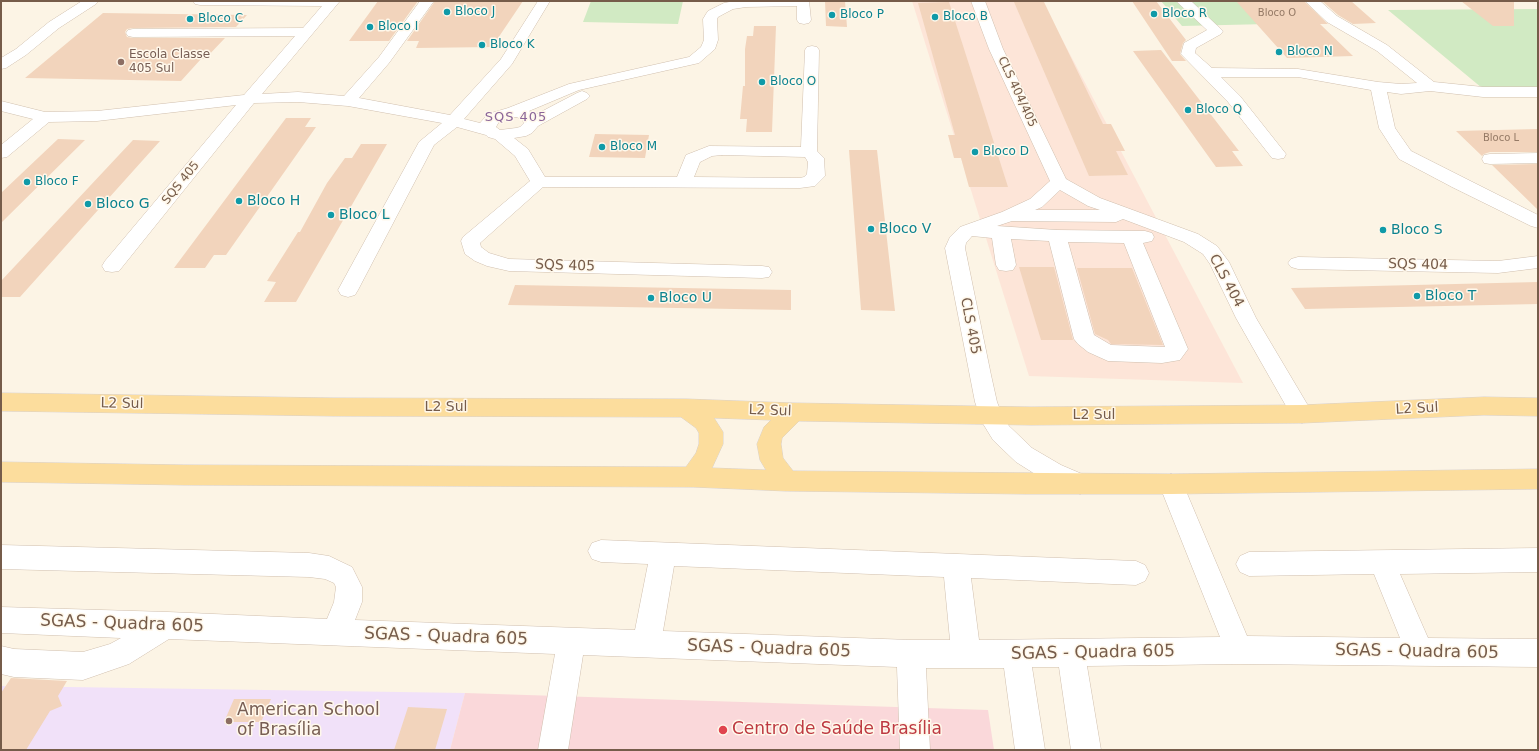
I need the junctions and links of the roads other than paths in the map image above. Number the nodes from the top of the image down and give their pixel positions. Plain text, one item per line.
1 (91, 1) edge
2 (200, 1) edge
3 (427, 1) edge
4 (978, 1) edge
5 (1183, 1) edge
6 (1312, 1) edge
7 (333, 2) edge
8 (544, 2) dead end
9 (803, 2) edge
10 (804, 20) dead end
11 (54, 25) junction
12 (307, 32) junction
13 (133, 33) dead end
14 (1, 50) edge
15 (812, 50) dead end
16 (1, 65) edge
17 (1208, 72) junction
18 (605, 79) junction
19 (1430, 86) junction
20 (1378, 87) junction
21 (1538, 92) edge
22 (1, 99) edge
23 (249, 99) junction
24 (348, 101) junction
25 (7, 108) edge
26 (506, 113) junction
27 (45, 117) junction
28 (456, 118) junction
29 (495, 133) junction
30 (533, 135) junction
31 (808, 152) junction
32 (1, 153) edge
33 (1278, 154) dead end
34 (1538, 158) edge
35 (1490, 159) dead end
36 (536, 177) junction
37 (684, 182) junction
38 (1059, 182) junction
39 (1134, 216) junction
40 (1538, 222) edge
41 (1005, 225) junction
42 (1057, 236) junction
43 (1139, 237) junction
44 (1191, 238) junction
45 (1538, 262) edge
46 (1298, 263) dead end
47 (1157, 264) dead end
48 (1006, 265) dead end
49 (112, 266) dead end
50 (762, 272) dead end
51 (348, 290) dead end
52 (1, 402) edge
53 (1484, 406) junction
54 (1538, 407) edge
55 (686, 408) junction
56 (793, 412) junction
57 (990, 414) junction
58 (1302, 414) junction
59 (1538, 422) edge
60 (1, 472) edge
61 (693, 477) junction
62 (1538, 479) edge
63 (786, 481) junction
64 (1080, 484) junction
65 (1171, 484) junction
66 (601, 551) dead end
67 (663, 554) junction
68 (1, 557) edge
69 (1538, 560) edge
70 (1382, 562) junction
71 (1249, 564) dead end
72 (956, 565) junction
73 (1136, 573) dead end
74 (1, 620) edge
75 (168, 625) junction
76 (336, 632) junction
77 (571, 642) junction
78 (647, 644) junction
79 (1239, 650) junction
80 (1420, 652) junction
81 (1071, 653) junction
82 (1538, 653) edge
83 (911, 654) junction
84 (966, 654) junction
85 (1016, 654) junction
86 (1, 660) edge
87 (553, 750) edge
88 (915, 750) edge
89 (1030, 750) edge
90 (1086, 750) edge

1 - 11 street
2 - 7 street, SQS 405
3 - 24 street
4 - 38 street, CLS 404/405
5 - 17 street
6 - 19 street
7 - 12 street, SQS 405
8 - 28 street
9 - 10 street
9 - 18 street
11 - 14 street
11 - 16 street
12 - 13 street
12 - 23 street, SQS 405
15 - 31 street
17 - 20 street
17 - 33 street
18 - 26 street
18 - 30 street
19 - 20 street
19 - 21 street
20 - 40 street
22 - 25 street
23 - 24 street
23 - 27 street
23 - 49 street, SQS 405
24 - 28 street
25 - 27 street
26 - 28 street
26 - 29 street
26 - 30 street
27 - 32 street
28 - 29 street
28 - 51 street
29 - 30 street
29 - 36 street
30 - 36 street
31 - 37 street
31 - 37 street
34 - 35 street
36 - 37 street
36 - 50 street, SQS 405
38 - 39 street, CLS 404
38 - 41 street, CLS 405
39 - 41 street
39 - 44 street, CLS 404
41 - 42 street
41 - 48 street
41 - 57 street, CLS 405
42 - 43 street
42 - 43 street
43 - 44 street
43 - 47 street
44 - 58 street, CLS 404
45 - 46 street, SQS 404
52 - 55 main road, L2 Sul
53 - 54 main road, L2 Sul
53 - 58 main road, L2 Sul
53 - 59 main road
55 - 56 main road, L2 Sul
55 - 61 main road
56 - 57 main road, L2 Sul
56 - 63 main road
57 - 58 main road, L2 Sul
57 - 64 street, CLS 405
60 - 61 main road
61 - 63 main road
62 - 65 main road
63 - 64 main road
64 - 65 main road
65 - 79 street
66 - 67 street
67 - 72 street
67 - 78 street
68 - 76 street
69 - 70 street
70 - 71 street
70 - 80 street
72 - 73 street
72 - 84 street
74 - 75 street, SGAS - Quadra 605
75 - 76 street, SGAS - Quadra 605
75 - 86 street
76 - 77 street, SGAS - Quadra 605
77 - 78 street, SGAS - Quadra 605
77 - 87 street
78 - 83 street, SGAS - Quadra 605
79 - 80 street, SGAS - Quadra 605
79 - 81 street, SGAS - Quadra 605
80 - 82 street, SGAS - Quadra 605
81 - 85 street, SGAS - Quadra 605
81 - 90 street
83 - 84 street, SGAS - Quadra 605
83 - 88 street
84 - 85 street, SGAS - Quadra 605
85 - 89 street

